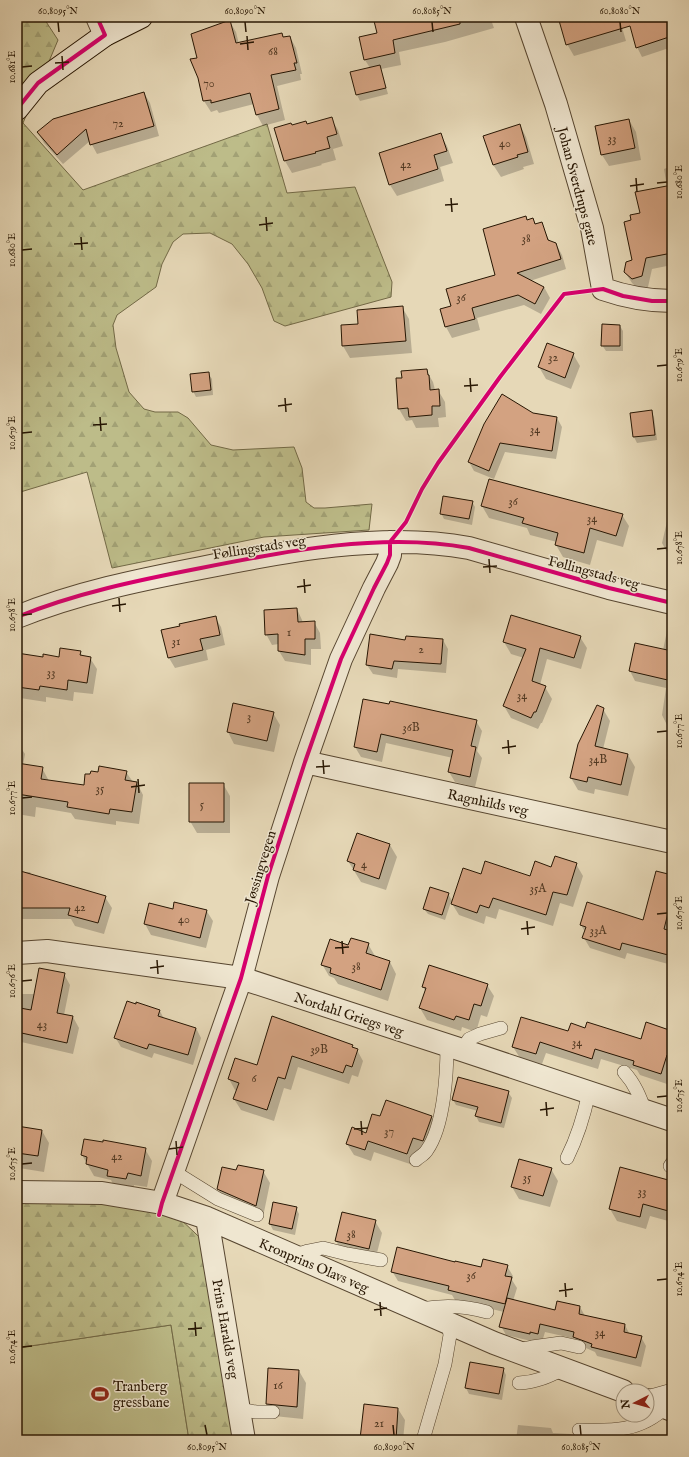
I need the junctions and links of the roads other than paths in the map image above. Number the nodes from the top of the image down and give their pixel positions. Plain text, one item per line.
1 (141, 17) edge
2 (526, 17) edge
3 (101, 26) edge
4 (17, 109) edge
5 (672, 301) edge
6 (390, 542) junction
7 (672, 603) edge
8 (17, 617) edge
9 (305, 762) junction
10 (672, 842) edge
11 (17, 952) edge
12 (241, 978) junction
13 (501, 1028) dead end
14 (454, 1048) junction
15 (624, 1072) dead end
16 (589, 1092) junction
17 (645, 1111) junction
18 (672, 1120) edge
19 (567, 1158) dead end
20 (416, 1160) dead end
21 (173, 1171) junction
22 (17, 1192) edge
23 (162, 1203) junction
24 (257, 1215) dead end
25 (206, 1218) junction
26 (293, 1256) junction
27 (381, 1260) dead end
28 (417, 1309) junction
29 (488, 1312) dead end
30 (448, 1323) junction
31 (579, 1347) dead end
32 (515, 1351) junction
33 (563, 1368) junction
34 (519, 1383) dead end
35 (615, 1388) edge
36 (664, 1402) edge
37 (239, 1409) junction
38 (273, 1412) dead end
39 (579, 1430) dead end
40 (244, 1440) edge
41 (423, 1440) edge

1 - 3 street
2 - 5 street, Johan Sverdrups gate
3 - 4 street
6 - 7 street, Føllingstads veg
6 - 8 street, Føllingstads veg
6 - 9 street, Jøssingvegen
9 - 10 street, Ragnhilds veg
9 - 12 street, Jøssingvegen
11 - 12 street, Nordahl Griegs veg
12 - 14 street, Nordahl Griegs veg
12 - 21 street, Jøssingvegen
13 - 14 lane
14 - 16 street, Nordahl Griegs veg
14 - 20 lane
15 - 17 lane
16 - 17 street, Nordahl Griegs veg
16 - 19 lane
17 - 18 street, Nordahl Griegs veg
21 - 23 street, Jøssingvegen
21 - 24 lane
22 - 23 street, Kronprins Olavs veg
23 - 25 street, Kronprins Olavs veg
25 - 26 street, Kronprins Olavs veg
25 - 37 street, Prins Haralds veg
26 - 27 lane
26 - 28 street, Kronprins Olavs veg
28 - 29 lane
28 - 30 street, Kronprins Olavs veg
30 - 32 street, Kronprins Olavs veg
30 - 41 lane
31 - 32 lane
32 - 33 street, Kronprins Olavs veg
33 - 34 lane
33 - 35 street, Kronprins Olavs veg
36 - 39 lane
37 - 38 lane
37 - 40 street, Prins Haralds veg

